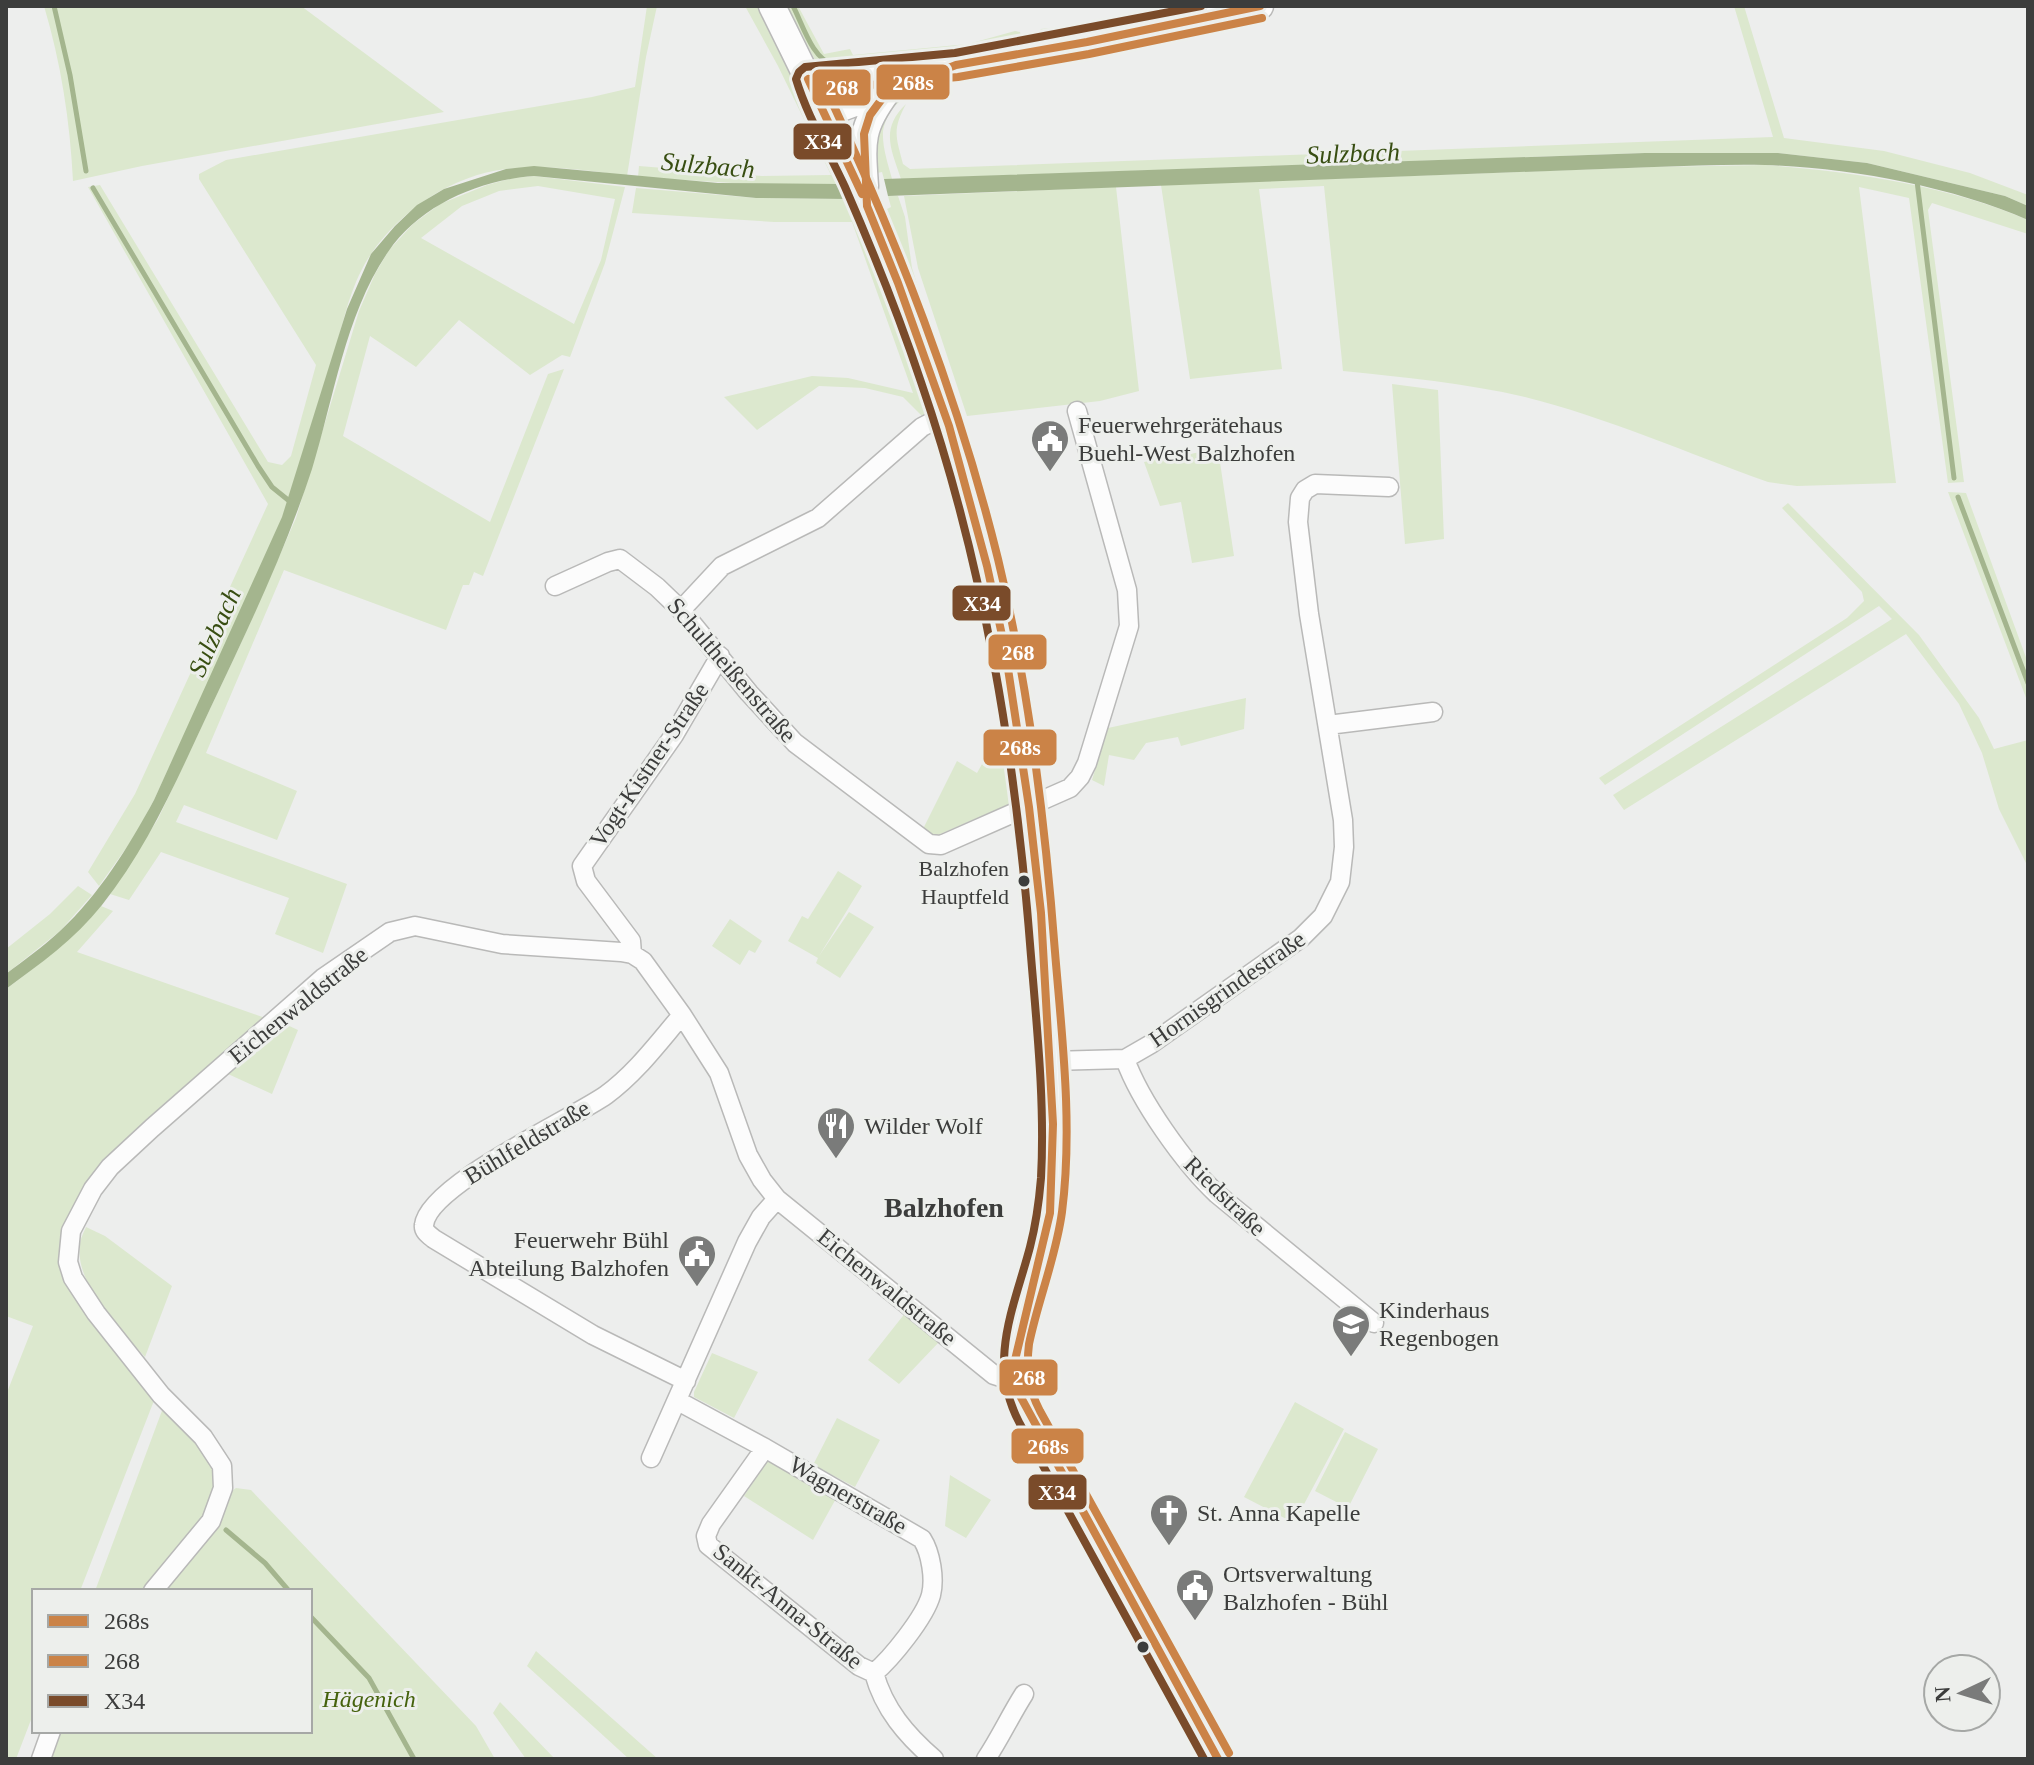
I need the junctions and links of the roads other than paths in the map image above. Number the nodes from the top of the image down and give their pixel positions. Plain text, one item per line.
1 (772, 6) edge
2 (1260, 6) edge
3 (956, 65) junction
4 (808, 79) junction
5 (887, 92) junction
6 (825, 114) junction
7 (858, 171) junction
8 (1077, 411) dead end
9 (945, 415) junction
10 (1389, 487) dead end
11 (555, 586) dead end
12 (681, 610) junction
13 (720, 656) junction
14 (1433, 712) dead end
15 (1328, 725) junction
16 (1029, 807) junction
17 (632, 954) junction
18 (682, 1015) junction
19 (1125, 1059) junction
20 (1051, 1061) junction
21 (777, 1199) junction
22 (1374, 1323) dead end
23 (686, 1381) junction
24 (1016, 1382) junction
25 (678, 1401) junction
26 (765, 1448) junction
27 (651, 1458) dead end
28 (155, 1589) edge
29 (874, 1673) junction
30 (1024, 1694) dead end
31 (50, 1733) edge
32 (41, 1759) edge
33 (934, 1759) edge
34 (986, 1759) edge
35 (1218, 1759) edge

1 - 4 street
2 - 3 street
3 - 4 street
3 - 5 street
4 - 6 street
5 - 6 street
5 - 7 street
6 - 7 street
7 - 9 street
8 - 16 street
9 - 12 street
9 - 16 street
10 - 15 street, Hornisgrindestraße
11 - 12 street, Schultheißenstraße
12 - 13 street, Schultheißenstraße
13 - 16 street, Schultheißenstraße
13 - 17 street, Vogt-Kistner-Straße
14 - 15 street
15 - 19 street, Hornisgrindestraße
16 - 20 street
17 - 18 street, Eichenwaldstraße
17 - 28 street, Eichenwaldstraße
18 - 21 street, Eichenwaldstraße
18 - 23 street, Bühlfeldstraße
19 - 20 street
19 - 22 street, Riedstraße
20 - 24 street
21 - 23 street
21 - 24 street, Eichenwaldstraße
23 - 25 street
24 - 35 street
25 - 26 street, Wagnerstraße
25 - 27 street
26 - 29 street, Sankt-Anna-Straße
26 - 29 street, Wagnerstraße
29 - 33 street, Sankt-Anna-Straße
30 - 34 street
31 - 32 street

